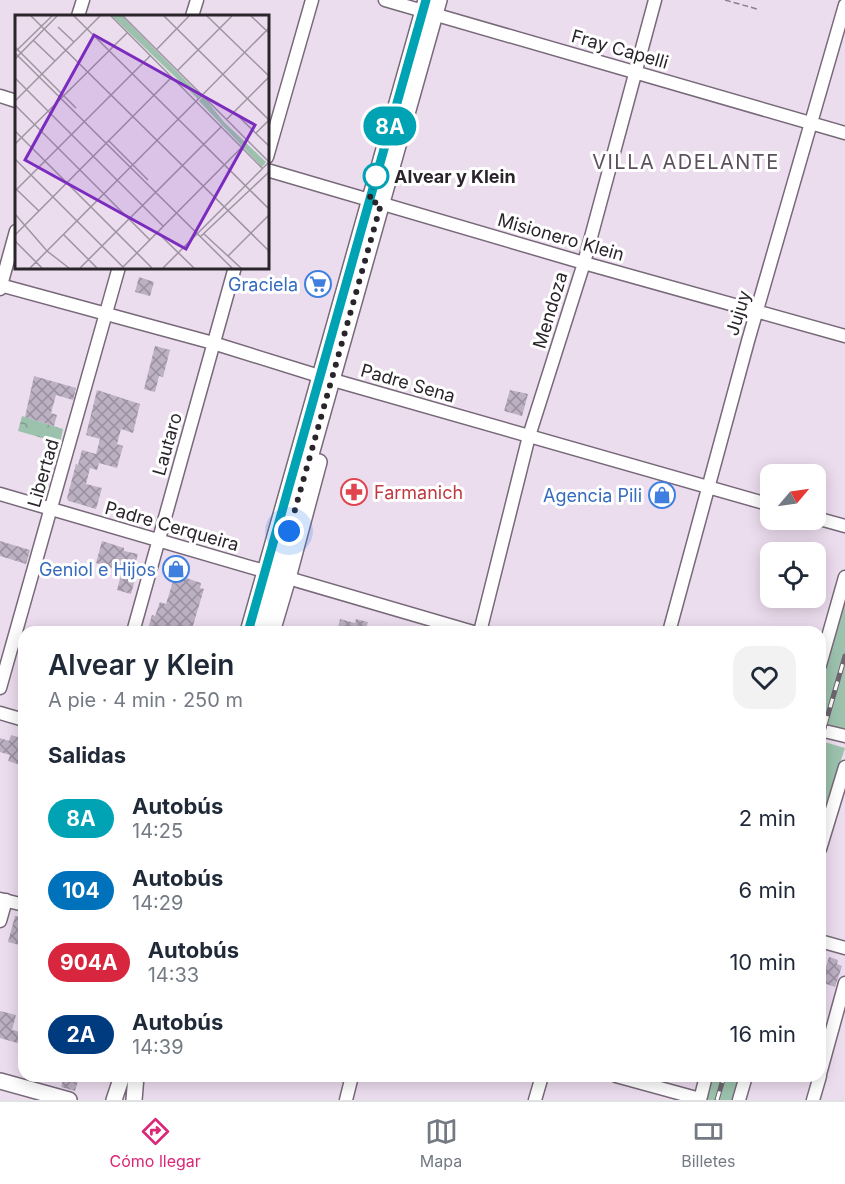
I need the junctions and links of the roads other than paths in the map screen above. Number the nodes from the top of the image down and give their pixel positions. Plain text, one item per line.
1 (82, 0) edge
2 (196, 0) edge
3 (312, 0) edge
4 (385, 0) edge
5 (449, 0) edge
6 (655, 0) edge
7 (845, 5) edge
8 (433, 9) edge
9 (78, 15) edge
10 (192, 15) edge
11 (636, 72) junction
12 (0, 96) edge
13 (15, 101) edge
14 (812, 123) junction
15 (845, 133) edge
16 (268, 154) edge
17 (268, 170) edge
18 (380, 204) junction
19 (15, 234) edge
20 (584, 263) junction
21 (119, 268) edge
22 (235, 268) edge
23 (0, 286) edge
24 (758, 311) junction
25 (105, 315) junction
26 (845, 336) edge
27 (213, 344) junction
28 (330, 379) junction
29 (529, 436) junction
30 (708, 487) junction
31 (0, 494) edge
32 (760, 502) edge
33 (51, 509) junction
34 (826, 521) edge
35 (845, 526) edge
36 (159, 541) junction
37 (277, 575) junction
38 (845, 577) edge
39 (135, 626) edge
40 (251, 626) edge
41 (263, 626) edge
42 (273, 626) edge
43 (451, 626) edge
44 (482, 626) edge
45 (671, 626) edge
46 (826, 644) edge
47 (0, 688) edge
48 (0, 713) edge
49 (18, 718) edge
50 (826, 731) edge
51 (845, 736) edge
52 (845, 767) edge
53 (826, 829) edge
54 (3, 900) edge
55 (18, 904) edge
56 (0, 921) edge
57 (826, 943) edge
58 (845, 948) edge
59 (845, 983) edge
60 (826, 1053) edge
61 (0, 1081) edge
62 (350, 1082) edge
63 (540, 1082) edge
64 (637, 1082) edge
65 (704, 1082) edge
66 (744, 1082) edge
67 (818, 1082) edge
68 (69, 1100) edge
69 (346, 1100) edge
70 (535, 1100) edge
71 (700, 1100) edge
72 (739, 1100) edge
73 (813, 1100) edge

1 - 9 street
2 - 10 street
3 - 16 street
4 - 8 street, Fray Capelli
5 - 8 main road
6 - 11 street, Mendoza
7 - 14 street, Jujuy
8 - 11 street, Fray Capelli
8 - 18 main road
11 - 14 street, Fray Capelli
11 - 20 street, Mendoza
12 - 13 street
14 - 15 street, Fray Capelli
14 - 24 street, Jujuy
17 - 18 street, Misionero Klein
18 - 20 street, Misionero Klein
18 - 28 main road
19 - 23 street
20 - 24 street, Misionero Klein
20 - 29 street, Mendoza
21 - 25 street, Libertad
22 - 27 street, Lautaro
23 - 25 street, Padre Sena
24 - 26 street, Misionero Klein
24 - 30 street, Jujuy
25 - 27 street, Padre Sena
25 - 33 street, Libertad
27 - 28 street, Padre Sena
27 - 36 street, Lautaro
28 - 29 street, Padre Sena
28 - 37 main road
29 - 30 street, Padre Sena
29 - 44 street, Mendoza
30 - 32 street, Padre Sena
30 - 45 street, Jujuy
31 - 33 street, Padre Cerqueira
33 - 36 street, Padre Cerqueira
33 - 47 street, Libertad
34 - 35 street
36 - 37 street, Padre Cerqueira
36 - 39 street, Lautaro
37 - 40 main road
37 - 41 main road
37 - 42 main road
37 - 43 street, Padre Cerqueira
38 - 46 street
48 - 49 street
50 - 51 street
52 - 53 street
54 - 55 street
54 - 56 street
57 - 58 street
59 - 60 street
61 - 68 main road
62 - 69 street
63 - 70 street
64 - 71 street
65 - 71 street
66 - 72 street
67 - 73 street

